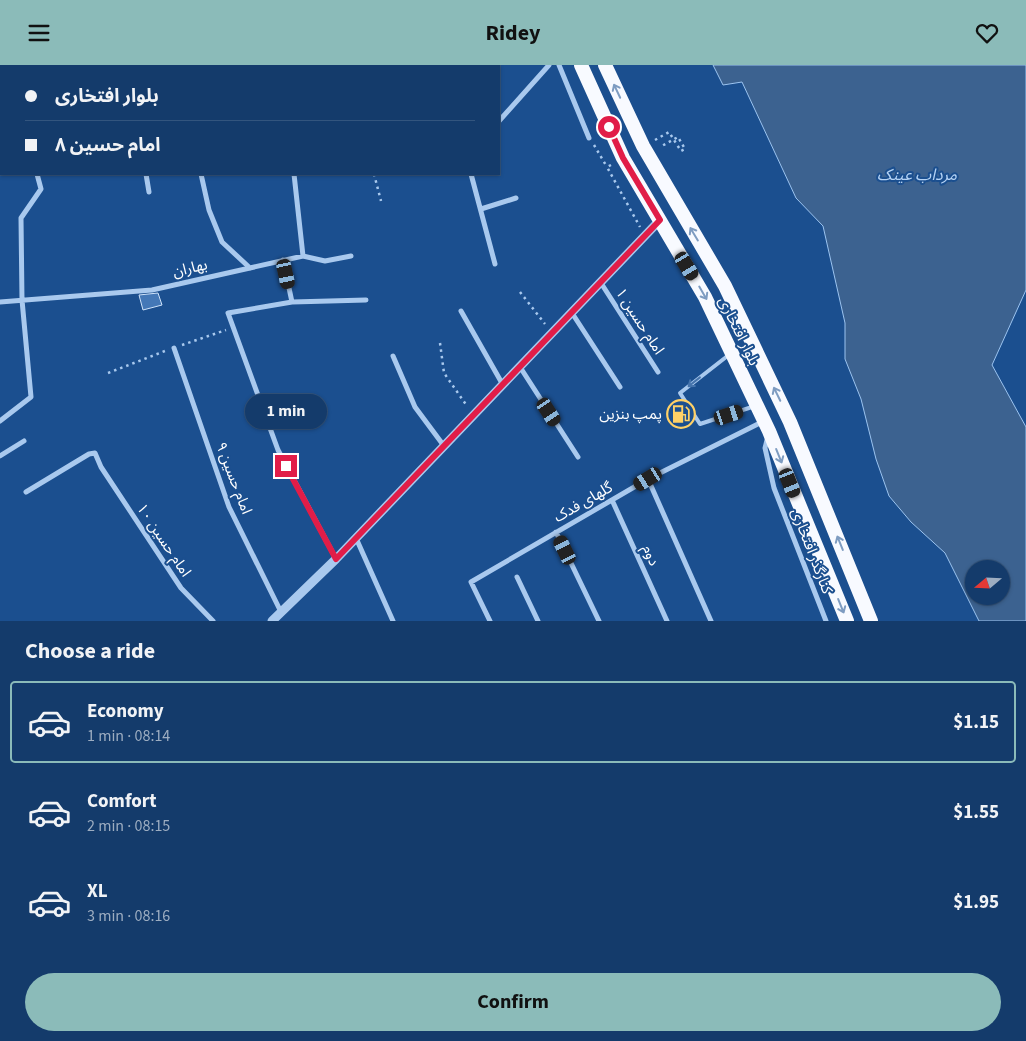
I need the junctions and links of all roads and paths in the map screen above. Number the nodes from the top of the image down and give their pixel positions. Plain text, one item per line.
1 (549, 65) edge
2 (559, 65) edge
3 (581, 65) edge
4 (606, 65) edge
5 (500, 120) edge
6 (669, 132) dead end
7 (678, 137) dead end
8 (589, 138) joint
9 (617, 162) dead end
10 (608, 167) junction
11 (37, 175) edge
12 (146, 175) edge
13 (201, 175) edge
14 (294, 175) edge
15 (374, 175) edge
16 (471, 175) edge
17 (149, 192) dead end
18 (516, 198) dead end
19 (381, 201) dead end
20 (481, 209) junction
21 (660, 220) junction
22 (644, 236) junction
23 (303, 256) junction
24 (351, 256) dead end
25 (283, 260) junction
26 (495, 264) dead end
27 (250, 267) junction
28 (600, 283) junction
29 (520, 292) dead end
30 (366, 300) dead end
31 (22, 301) junction
32 (292, 301) junction
33 (0, 302) edge
34 (461, 311) dead end
35 (572, 313) junction
36 (552, 333) junction
37 (440, 343) dead end
38 (174, 348) dead end
39 (732, 352) junction
40 (393, 356) dead end
41 (520, 367) junction
42 (658, 373) dead end
43 (503, 385) junction
44 (620, 387) dead end
45 (757, 406) junction
46 (473, 415) junction
47 (0, 421) edge
48 (767, 426) junction
49 (24, 441) dead end
50 (444, 446) junction
51 (0, 456) edge
52 (578, 457) dead end
53 (648, 479) junction
54 (26, 492) dead end
55 (612, 500) junction
56 (556, 532) junction
57 (356, 538) junction
58 (336, 559) junction
59 (517, 577) dead end
60 (281, 612) junction
61 (213, 621) edge
62 (272, 621) edge
63 (393, 621) edge
64 (490, 621) edge
65 (538, 621) edge
66 (599, 621) edge
67 (667, 621) edge
68 (711, 621) edge
69 (826, 621) edge
70 (847, 621) edge
71 (871, 621) edge

1 - 5 street
2 - 8 street
3 - 21 highway, بلوار افتخاری
71 -> 4 highway, بلوار افتخاری
6 - 7 path
8 - 10 path
9 - 10 path
10 - 22 path
11 - 31 street
12 - 17 street
13 - 27 street
14 - 23 street
15 - 19 path
16 - 20 street
18 - 20 street
20 - 26 street
21 - 22 street
21 -> 39 highway, بلوار افتخاری
22 - 28 street
23 - 24 street
23 - 25 street, بهاران
25 - 27 street, بهاران
25 - 32 street
27 - 31 street, بهاران
28 - 35 street
28 - 42 street, امام حسین ۱
29 - 36 path
30 - 32 street
31 - 33 street, بهاران
31 - 47 street
32 - 58 street
34 - 43 street
35 - 36 street
35 - 44 street
36 - 41 street
37 - 46 path
38 - 60 street, امام حسین ۹
39 - 45 highway, بلوار افتخاری
39 -> 45 lane
40 - 50 street
41 - 43 street
41 - 52 street
43 - 46 street
45 - 48 highway, بلوار افتخاری
46 - 50 street
48 - 53 street, گلهای فدک
48 - 69 street, کنارگذر افتخاری
48 -> 70 highway, بلوار افتخاری
49 - 51 street
50 - 57 street
53 - 55 street, گلهای فدک
53 - 68 street
54 - 61 street, امام حسین ۱۰
55 - 56 street, گلهای فدک
55 - 67 street, دوم
56 - 64 street, گلهای فدک
56 - 66 street
57 - 58 street
57 - 63 street
58 - 60 street
59 - 65 street
60 - 62 street

